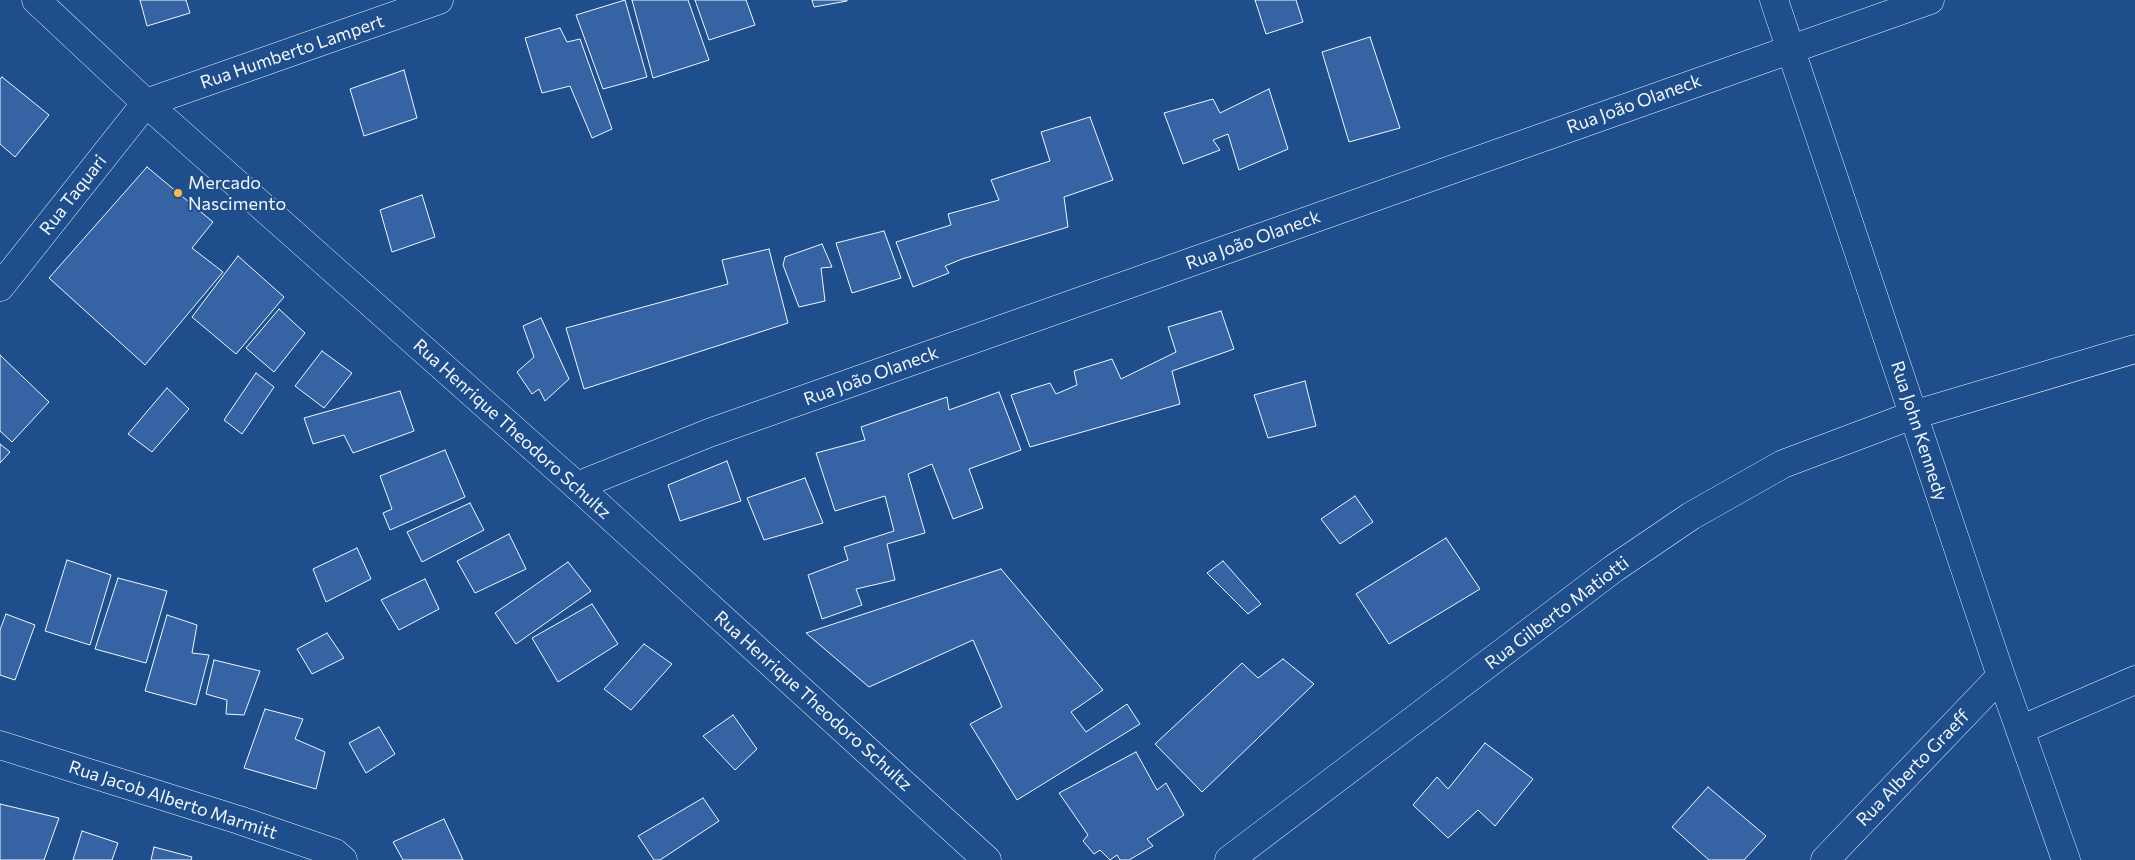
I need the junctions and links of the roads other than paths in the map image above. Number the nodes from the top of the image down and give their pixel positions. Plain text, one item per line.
1 (36, 0) edge
2 (439, 0) edge
3 (1774, 0) edge
4 (1930, 0) edge
5 (1790, 49) junction
6 (146, 103) junction
7 (0, 287) edge
8 (2135, 349) edge
9 (1914, 415) junction
10 (577, 486) junction
11 (2000, 676) junction
12 (2135, 680) edge
13 (2020, 730) junction
14 (0, 745) edge
15 (342, 860) edge
16 (987, 860) edge
17 (1229, 860) edge
18 (1825, 860) edge
19 (2066, 860) edge

1 - 6 street, Rua Henrique Theodoro Schultz
2 - 6 street, Rua Humberto Lampert
3 - 5 street, Rua John Kennedy
4 - 5 street, Rua João Olaneck
5 - 9 street, Rua John Kennedy
5 - 10 street, Rua João Olaneck
6 - 7 street, Rua Taquari
6 - 10 street, Rua Henrique Theodoro Schultz
8 - 9 street, Rua Gilberto Matiotti
9 - 11 street, Rua John Kennedy
9 - 17 street, Rua Gilberto Matiotti
10 - 16 street, Rua Henrique Theodoro Schultz
11 - 13 street, Rua John Kennedy
11 - 18 street, Rua Alberto Graeff
12 - 13 street
13 - 19 street, Rua John Kennedy
14 - 15 street, Rua Jacob Alberto Marmitt

